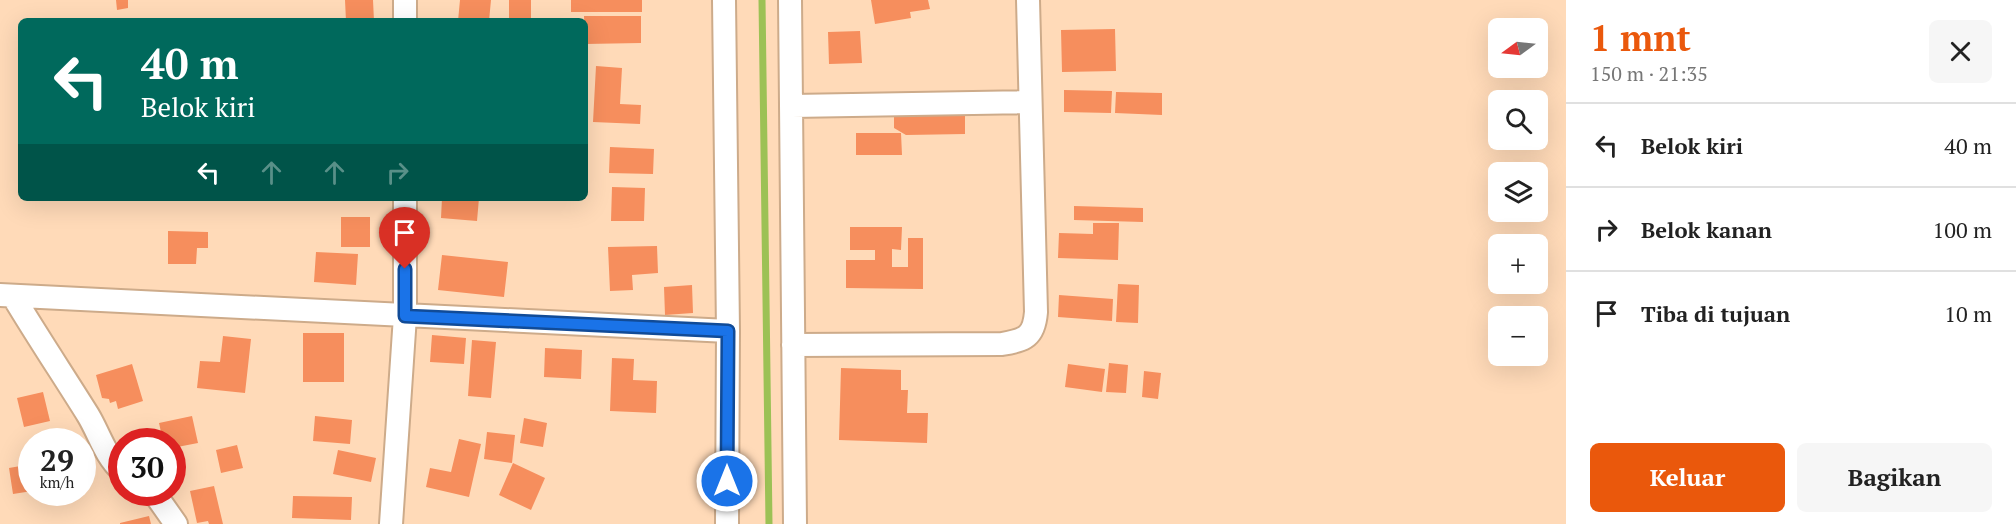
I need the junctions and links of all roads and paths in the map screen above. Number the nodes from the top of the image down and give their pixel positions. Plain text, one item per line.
1 (405, 0) edge
2 (724, 0) edge
3 (790, 0) edge
4 (1028, 0) edge
5 (405, 18) edge
6 (1030, 102) junction
7 (792, 106) junction
8 (405, 201) edge
9 (7, 295) edge
10 (405, 316) junction
11 (728, 331) junction
12 (793, 345) junction
13 (108, 453) edge
14 (164, 506) edge
15 (176, 524) edge
16 (391, 524) edge
17 (727, 524) edge
18 (795, 524) edge

1 - 5 street
2 - 11 street
3 - 7 street
4 - 6 street
6 - 7 street
6 - 12 street
7 - 12 street
8 - 10 street
9 - 10 street
9 - 13 street
10 - 11 street
10 - 16 street
11 - 17 street
12 - 18 street
14 - 15 street

